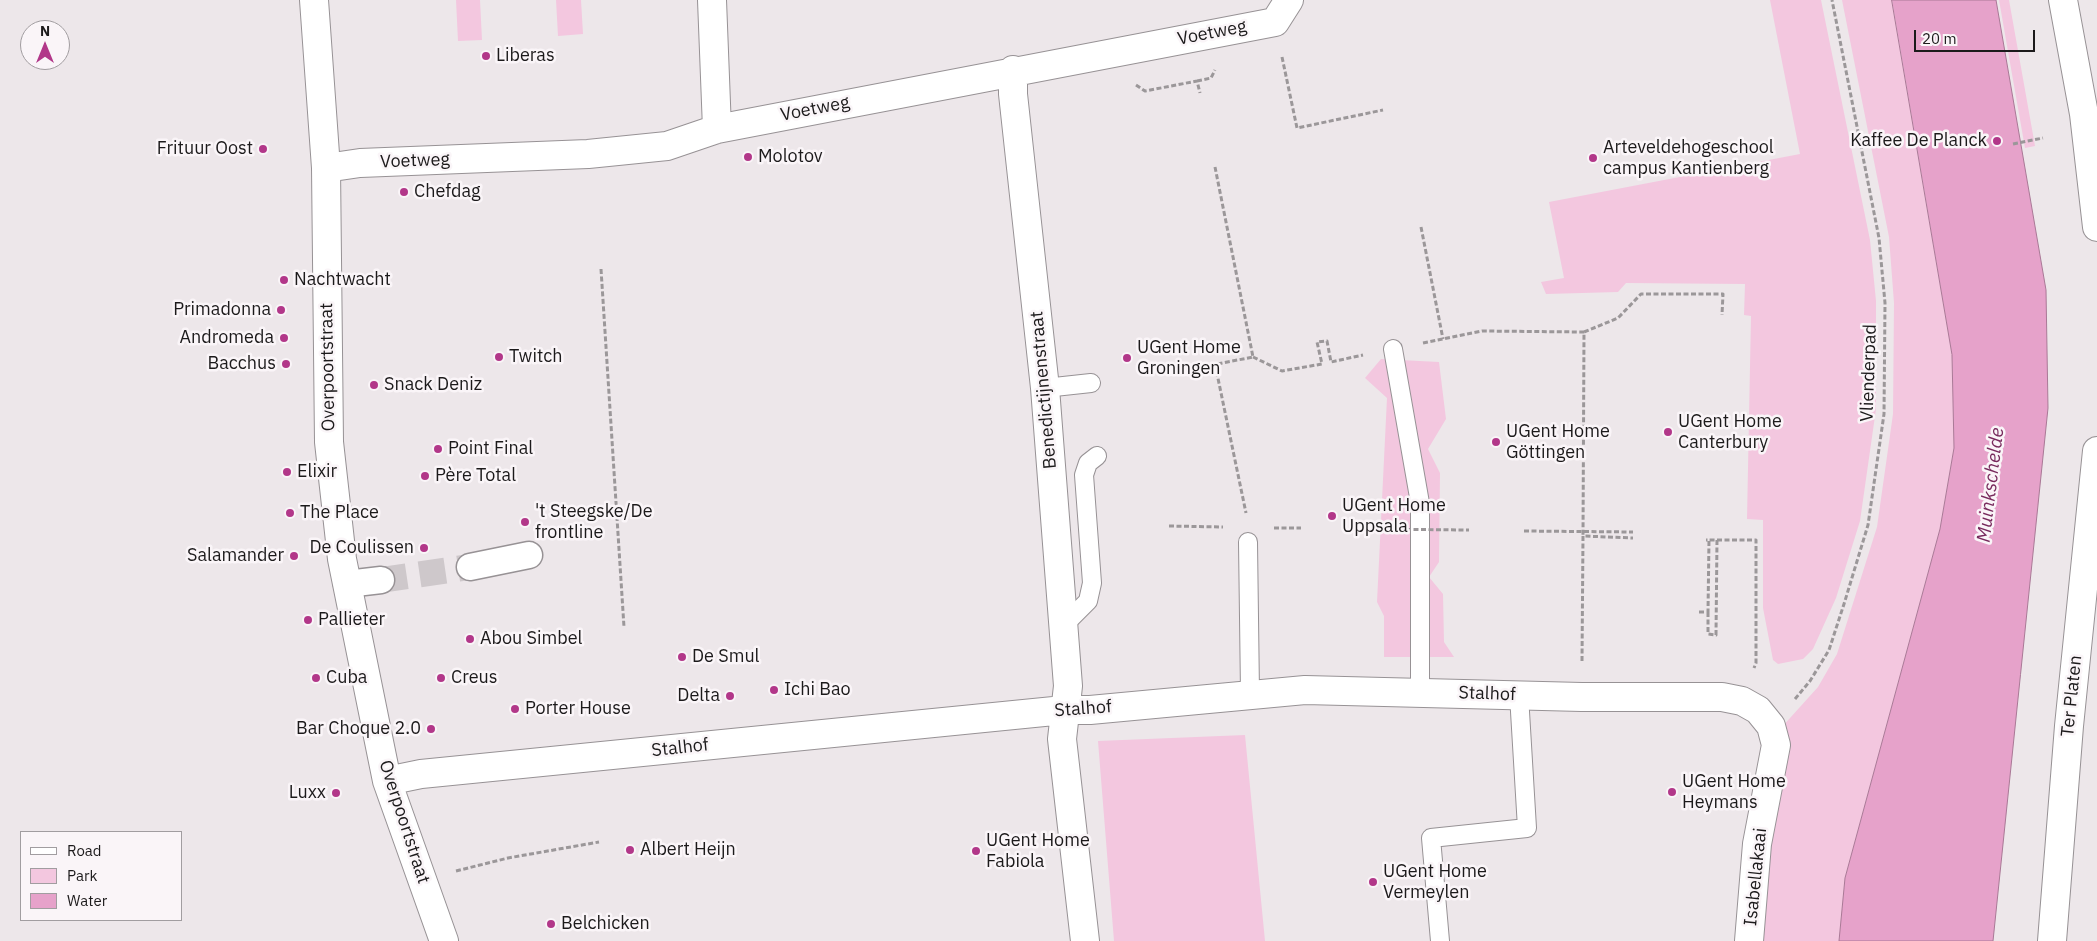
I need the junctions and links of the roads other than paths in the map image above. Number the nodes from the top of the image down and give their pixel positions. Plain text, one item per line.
1 (314, 0) edge
2 (712, 0) edge
3 (2063, 0) edge
4 (1282, 11) edge
5 (1014, 70) junction
6 (717, 129) junction
7 (326, 168) junction
8 (2097, 227) edge
9 (1393, 349) road end
10 (1091, 382) dead end
11 (1045, 388) junction
12 (2097, 451) edge
13 (1097, 456) dead end
14 (1248, 542) dead end
15 (528, 555) dead end
16 (470, 567) tunnel mouth
17 (381, 580) tunnel mouth
18 (347, 584) junction
19 (1065, 624) junction
20 (1420, 692) junction
21 (1250, 693) junction
22 (1519, 695) junction
23 (1064, 710) junction
24 (1771, 726) joint
25 (387, 781) junction
26 (444, 941) edge
27 (1085, 941) edge
28 (1440, 941) edge
29 (1750, 941) edge
30 (2052, 941) edge

1 - 7 street, Overpoortstraat
2 - 6 street
3 - 8 street
4 - 5 street, Voetweg
5 - 6 street, Voetweg
5 - 11 street, Benedictijnenstraat
6 - 7 street, Voetweg
7 - 18 street, Overpoortstraat
9 - 20 lane
10 - 11 lane
11 - 19 street, Benedictijnenstraat
12 - 30 street, Ter Platen
13 - 19 lane
14 - 21 lane
15 - 16 street
17 - 18 street
18 - 25 street, Overpoortstraat
19 - 23 street, Benedictijnenstraat
20 - 21 street, Stalhof
20 - 22 street, Stalhof
21 - 23 street, Stalhof
22 - 24 street, Stalhof
22 - 28 lane
23 - 25 street, Stalhof
23 - 27 street, Benedictijnenstraat
24 - 29 street, Isabellakaai
25 - 26 street, Overpoortstraat

